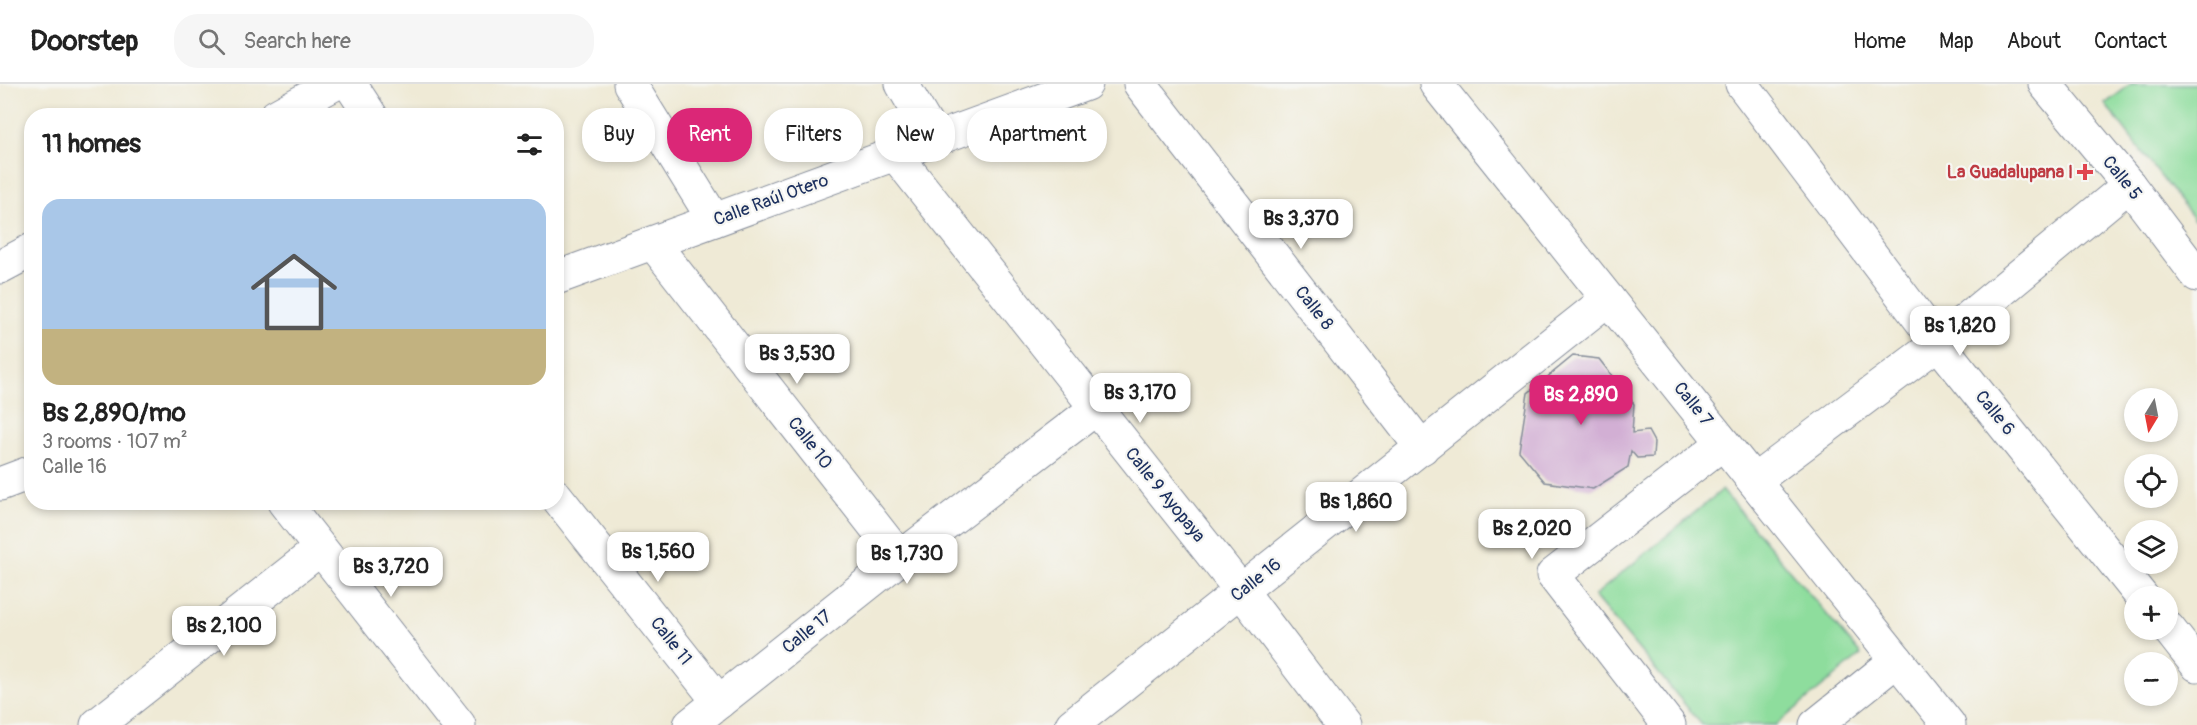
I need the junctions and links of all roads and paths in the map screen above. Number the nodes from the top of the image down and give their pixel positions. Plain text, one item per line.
1 (334, 84) edge
2 (350, 84) edge
3 (630, 84) edge
4 (902, 84) edge
5 (1086, 84) edge
6 (1140, 84) edge
7 (1436, 84) edge
8 (1742, 84) edge
9 (2058, 88) edge
10 (290, 108) edge
11 (366, 108) edge
12 (916, 108) edge
13 (955, 133) edge
14 (875, 162) edge
15 (902, 162) edge
16 (2129, 185) junction
17 (714, 220) junction
18 (653, 243) junction
19 (24, 254) edge
20 (0, 267) edge
21 (2197, 274) edge
22 (564, 275) edge
23 (1608, 299) junction
24 (1938, 343) junction
25 (1095, 409) junction
26 (1723, 443) junction
27 (1422, 448) junction
28 (24, 475) edge
29 (1754, 481) junction
30 (0, 484) edge
31 (564, 506) edge
32 (290, 510) edge
33 (320, 549) junction
34 (900, 558) junction
35 (2133, 586) edge
36 (1242, 592) junction
37 (2177, 640) edge
38 (1897, 660) junction
39 (2197, 665) edge
40 (719, 702) junction
41 (97, 725) edge
42 (459, 725) edge
43 (690, 725) edge
44 (1072, 725) edge
45 (1343, 725) edge
46 (1669, 725) edge
47 (1816, 725) edge
48 (1949, 725) edge

1 - 10 street
2 - 11 street
3 - 17 street
4 - 12 street
5 - 13 street, Calle Raúl Otero
6 - 27 street, Calle 8
7 - 23 street, Calle 7
8 - 24 street, Calle 6
9 - 16 street, Calle 5
14 - 17 street, Calle Raúl Otero
15 - 25 street, Calle 9 Ayopaya
16 - 21 street, Calle 5
16 - 24 street
17 - 18 street, Calle Raúl Otero
18 - 22 street, Calle Raúl Otero
18 - 34 street, Calle 10
19 - 20 street
23 - 26 street, Calle 7
23 - 27 street, Calle 16
24 - 29 street
24 - 35 street, Calle 6
25 - 34 street, Calle 17
25 - 36 street, Calle 9 Ayopaya
26 - 29 street, Calle 7
26 - 46 street
27 - 36 street, Calle 16
28 - 30 street
29 - 38 street, Calle 7
31 - 40 street, Calle 11
32 - 33 street
33 - 41 street
33 - 42 street
34 - 40 street, Calle 17
36 - 44 street, Calle 16
36 - 45 street, Calle 9 Ayopaya
37 - 39 street
38 - 47 street
38 - 48 street, Calle 7
40 - 43 street, Calle 17

